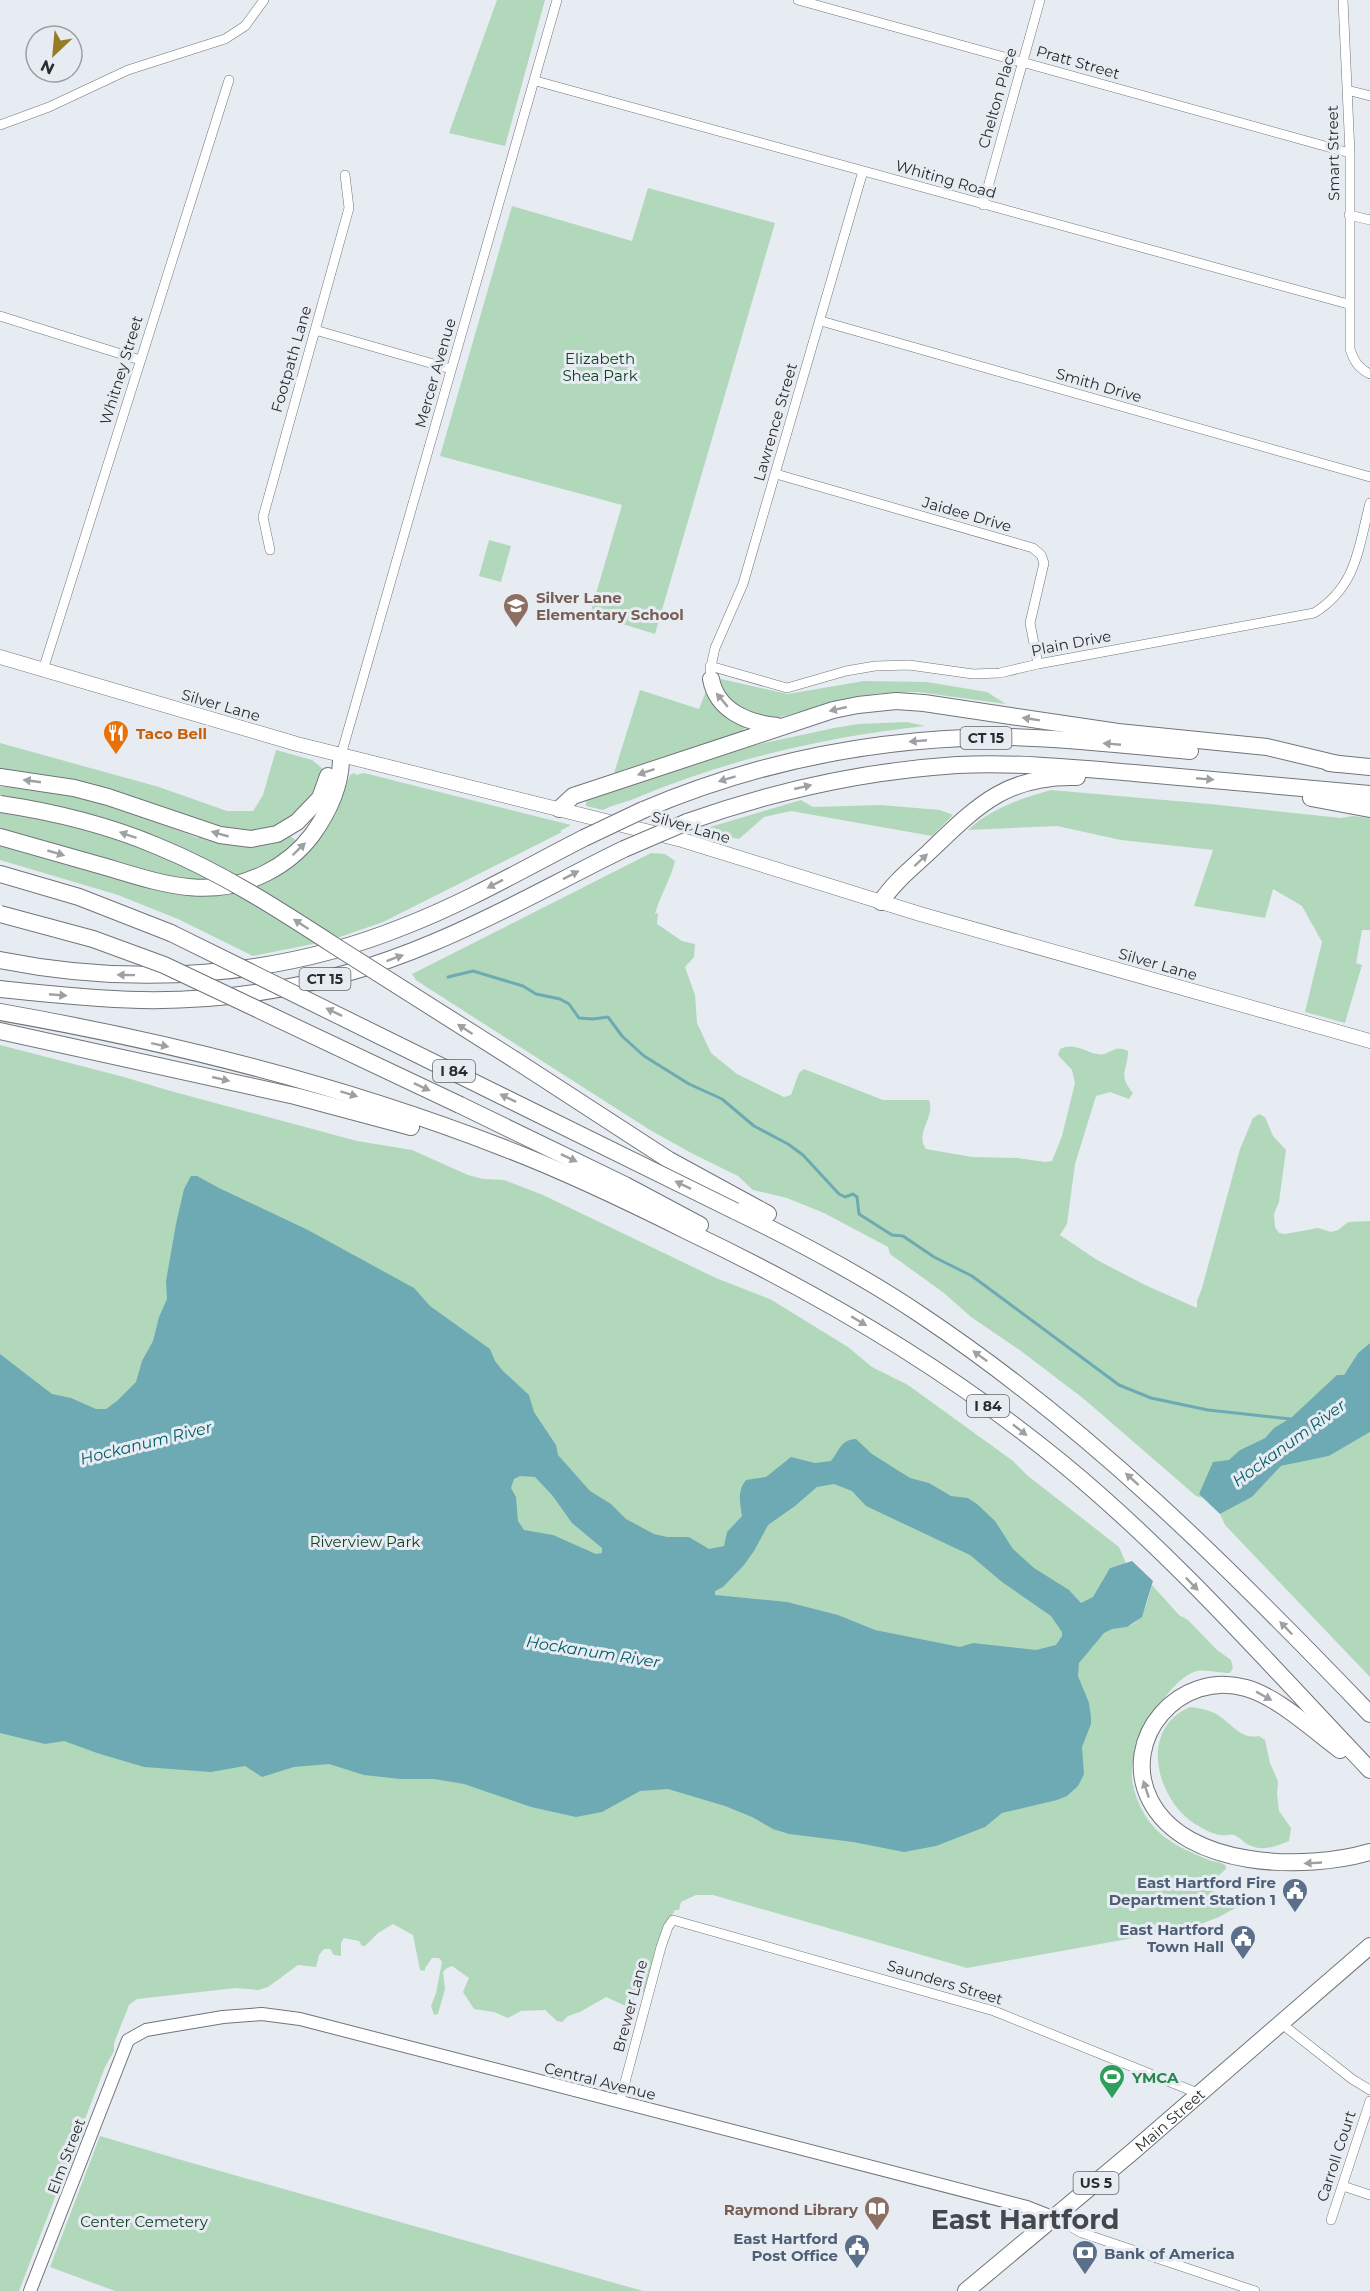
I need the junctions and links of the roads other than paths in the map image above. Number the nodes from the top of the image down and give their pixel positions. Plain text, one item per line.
1 (264, 0) edge
2 (558, 0) edge
3 (798, 0) edge
4 (1040, 0) edge
5 (1343, 0) edge
6 (1023, 63) junction
7 (229, 80) dead end
8 (536, 81) junction
9 (1347, 90) junction
10 (1370, 96) edge
11 (0, 125) edge
12 (1350, 153) junction
13 (863, 171) junction
14 (345, 175) dead end
15 (983, 205) junction
16 (1349, 215) junction
17 (1370, 220) edge
18 (1348, 304) junction
19 (0, 316) edge
20 (820, 321) junction
21 (315, 330) junction
22 (140, 360) junction
23 (452, 369) junction
24 (1370, 374) edge
25 (776, 474) junction
26 (1370, 477) edge
27 (1370, 503) edge
28 (270, 550) dead end
29 (0, 657) edge
30 (1038, 664) junction
31 (43, 670) junction
32 (710, 673) junction
33 (781, 726) junction
34 (341, 755) junction
35 (1338, 764) junction
36 (1370, 766) edge
37 (0, 777) edge
38 (1179, 777) junction
39 (1231, 782) junction
40 (1370, 794) edge
41 (0, 804) edge
42 (559, 809) junction
43 (1370, 809) edge
44 (0, 837) edge
45 (0, 874) edge
46 (881, 902) junction
47 (0, 914) edge
48 (0, 960) edge
49 (0, 989) edge
50 (0, 1012) edge
51 (0, 1031) edge
52 (1370, 1041) edge
53 (507, 1149) junction
54 (738, 1205) junction
55 (808, 1292) junction
56 (1370, 1714) edge
57 (1370, 1771) edge
58 (1370, 1852) edge
59 (673, 1920) joint
60 (1370, 1946) edge
61 (1281, 2024) junction
62 (134, 2035) joint
63 (1370, 2090) edge
64 (1200, 2094) junction
65 (620, 2101) junction
66 (1370, 2101) edge
67 (1342, 2186) junction
68 (1370, 2195) edge
69 (1055, 2218) junction
70 (1330, 2220) dead end
71 (972, 2289) edge
72 (30, 2291) edge
73 (1255, 2291) edge

1 - 11 street
2 - 8 street, Mercer Avenue
3 - 6 street, Pratt Street
4 - 6 street, Chelton Place
5 - 9 street, Smart Street
6 - 12 street, Pratt Street
6 - 15 street, Chelton Place
7 - 22 street, Whitney Street
8 - 13 street, Whiting Road
8 - 23 street, Mercer Avenue
9 - 10 street
9 - 12 street, Smart Street
12 - 16 street, Smart Street
13 - 15 street, Whiting Road
13 - 20 street, Lawrence Street
14 - 21 street, Footpath Lane
15 - 18 street, Whiting Road
16 - 17 street
16 - 18 street, Smart Street
18 - 24 street, Smart Street
19 - 22 street
20 - 25 street, Lawrence Street
20 - 26 street, Smith Drive
21 - 23 street
21 - 28 street, Footpath Lane
22 - 31 street, Whitney Street
23 - 34 street, Mercer Avenue
25 - 30 street, Jaidee Drive
25 - 32 street, Lawrence Street
27 - 30 street, Plain Drive
29 - 31 main road, Silver Lane
30 - 32 street, Plain Drive
31 - 34 main road, Silver Lane
33 -> 32 highway
35 -> 33 highway
33 -> 42 highway
34 -> 37 highway
34 - 42 main road, Silver Lane
44 -> 34 highway
35 - 36 highway, CT 15
35 -> 48 highway, CT 15, bridge
38 -> 39 highway, CT 15
46 -> 38 highway
49 -> 38 highway, CT 15, bridge
39 - 40 highway, CT 15
39 - 43 highway
54 -> 41 highway, bridge
42 - 46 main road, Silver Lane
54 -> 45 highway, I 84, bridge
46 - 52 main road, Silver Lane
47 -> 55 highway, bridge
50 -> 53 highway, I 84
51 -> 53 highway
53 - 55 highway, I 84
56 -> 54 highway, I 84
55 -> 57 highway, I 84
58 -> 57 highway
59 - 64 street, Saunders Street
59 - 65 street, Brewer Lane
60 - 61 highway, Main Street / US 5
61 - 63 street
61 - 64 highway, Main Street / US 5
62 - 65 street, Central Avenue
62 - 72 street, Elm Street
64 - 69 highway, Main Street / US 5
65 - 69 street, Central Avenue
66 - 67 street, Carroll Court
67 - 68 street
67 - 70 street, Carroll Court
69 - 71 highway, Main Street / US 5
69 - 73 street

